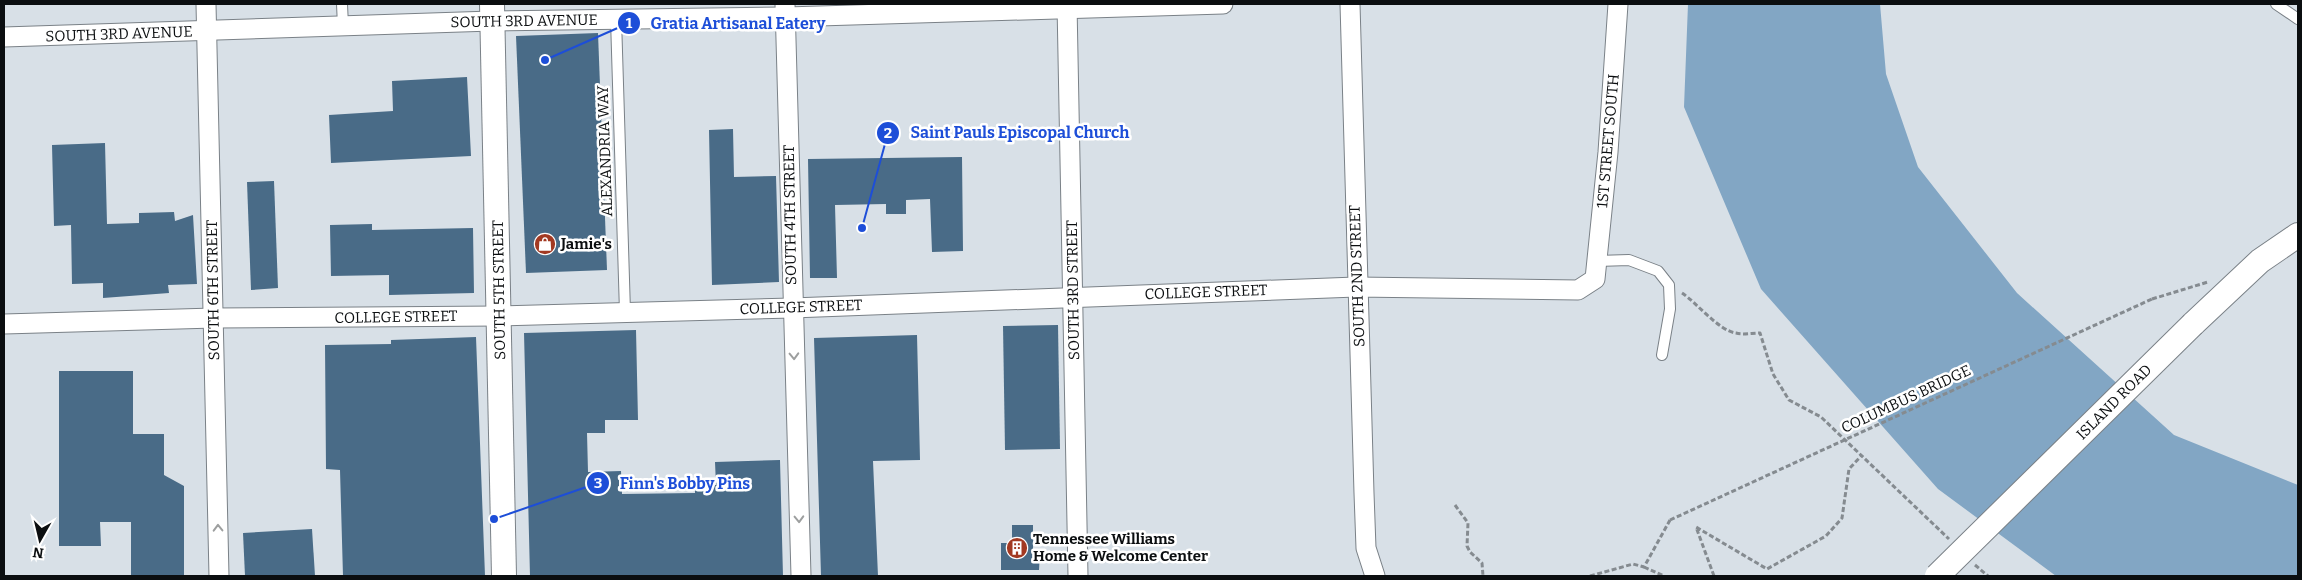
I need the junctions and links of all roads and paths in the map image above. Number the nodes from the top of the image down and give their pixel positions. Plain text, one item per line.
1 (206, 4) edge
2 (342, 4) edge
3 (1223, 4) edge
4 (1350, 4) edge
5 (1618, 4) edge
6 (2276, 4) edge
7 (1067, 6) edge
8 (785, 10) edge
9 (492, 12) edge
10 (616, 19) junction
11 (2298, 19) edge
12 (343, 26) junction
13 (206, 31) junction
14 (4, 37) edge
15 (2298, 235) edge
16 (1596, 270) junction
17 (2216, 279) dead end
18 (1669, 285) junction
19 (1356, 287) junction
20 (1073, 296) junction
21 (792, 308) junction
22 (626, 312) junction
23 (500, 316) junction
24 (214, 318) junction
25 (4, 324) edge
26 (1662, 355) dead end
27 (1862, 455) junction
28 (1455, 505) dead end
29 (1952, 542) dead end
30 (1366, 548) junction
31 (1973, 562) dead end
32 (1644, 567) junction
33 (219, 576) edge
34 (504, 576) edge
35 (801, 576) edge
36 (1078, 576) edge
37 (1365, 576) edge
38 (1374, 576) edge
39 (1483, 576) edge
40 (1590, 576) edge
41 (1664, 576) edge
42 (1714, 576) edge
43 (1937, 576) edge
44 (1988, 576) edge

1 - 13 street, SOUTH 6TH STREET
2 - 12 lane
3 - 7 street, SOUTH 3RD AVENUE
4 - 19 street, SOUTH 2ND STREET
5 - 16 street, 1ST STREET SOUTH
6 - 11 lane
7 - 8 street, SOUTH 3RD AVENUE
7 - 20 street, SOUTH 3RD STREET
8 - 10 street, SOUTH 3RD AVENUE
8 - 21 street, SOUTH 4TH STREET
9 - 10 street, SOUTH 3RD AVENUE
9 - 12 street, SOUTH 3RD AVENUE
9 - 23 street, SOUTH 5TH STREET
10 - 22 lane, ALEXANDRIA WAY
12 - 13 street, SOUTH 3RD AVENUE
13 - 14 street, SOUTH 3RD AVENUE
13 - 24 street, SOUTH 6TH STREET
15 - 43 street, ISLAND ROAD, bridge
16 - 18 lane
16 - 19 street, COLLEGE STREET
17 - 32 path, COLUMBUS BRIDGE, bridge
18 - 26 lane
18 - 27 path
19 - 20 street, COLLEGE STREET
19 - 30 street, SOUTH 2ND STREET
20 - 21 street, COLLEGE STREET
20 - 36 street, SOUTH 3RD STREET
21 - 22 street, COLLEGE STREET
21 -> 35 street, SOUTH 4TH STREET
22 - 23 street, COLLEGE STREET
23 - 24 street, COLLEGE STREET
23 - 34 street, SOUTH 5TH STREET
24 - 25 street, COLLEGE STREET
33 -> 24 street, SOUTH 6TH STREET
27 - 29 path
27 - 42 path
28 - 39 path
30 - 37 street, SOUTH 2ND STREET
30 - 38 street, SOUTH 2ND STREET
31 - 44 path
32 - 40 path
32 - 41 path

